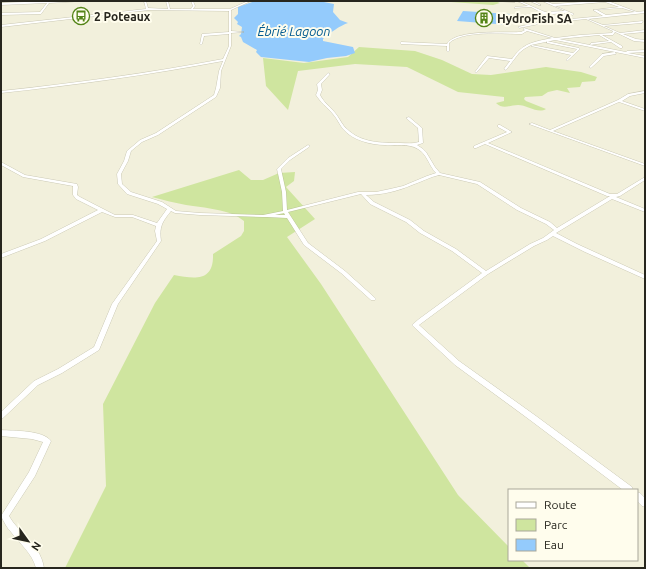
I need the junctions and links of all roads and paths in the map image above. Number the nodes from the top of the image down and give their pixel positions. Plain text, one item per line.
1 (82, 1) edge
2 (145, 1) edge
3 (167, 1) edge
4 (192, 1) edge
5 (250, 1) edge
6 (496, 1) edge
7 (500, 1) edge
8 (516, 1) edge
9 (531, 1) edge
10 (543, 1) edge
11 (606, 1) edge
12 (49, 2) edge
13 (24, 3) junction
14 (1, 4) edge
15 (540, 5) dead end
16 (553, 5) junction
17 (621, 6) junction
18 (530, 7) junction
19 (515, 8) dead end
20 (147, 9) junction
21 (169, 9) junction
22 (192, 9) junction
23 (230, 10) junction
24 (645, 12) edge
25 (545, 13) junction
26 (638, 13) junction
27 (1, 14) edge
28 (10, 14) junction
29 (573, 14) junction
30 (516, 16) dead end
31 (606, 16) junction
32 (645, 16) edge
33 (584, 18) junction
34 (642, 22) dead end
35 (602, 25) junction
36 (1, 26) edge
37 (526, 30) junction
38 (615, 31) junction
39 (645, 31) edge
40 (230, 32) junction
41 (243, 32) dead end
42 (621, 33) junction
43 (600, 35) junction
44 (556, 39) junction
45 (635, 40) junction
46 (546, 41) junction
47 (645, 41) edge
48 (610, 42) junction
49 (401, 43) dead end
50 (201, 44) dead end
51 (583, 44) junction
52 (645, 44) edge
53 (448, 45) junction
54 (529, 45) junction
55 (621, 47) dead end
56 (448, 51) dead end
57 (645, 51) edge
58 (621, 53) junction
59 (573, 54) junction
60 (645, 58) edge
61 (224, 60) junction
62 (513, 60) junction
63 (567, 60) dead end
64 (590, 68) dead end
65 (505, 69) dead end
66 (476, 72) dead end
67 (328, 74) dead end
68 (1, 92) edge
69 (645, 92) edge
70 (619, 101) junction
71 (645, 110) edge
72 (408, 118) dead end
73 (531, 124) dead end
74 (499, 126) dead end
75 (550, 131) junction
76 (486, 143) junction
77 (413, 145) junction
78 (308, 146) dead end
79 (475, 147) dead end
80 (1, 163) edge
81 (645, 165) edge
82 (439, 174) junction
83 (645, 178) edge
84 (362, 193) junction
85 (613, 196) junction
86 (170, 209) junction
87 (102, 210) junction
88 (285, 211) junction
89 (645, 211) edge
90 (263, 216) junction
91 (288, 217) junction
92 (158, 225) junction
93 (555, 232) junction
94 (1, 256) edge
95 (486, 274) junction
96 (645, 277) edge
97 (373, 299) dead end
98 (1, 416) edge
99 (1, 433) edge
100 (628, 489) edge
101 (40, 568) edge

1 - 12 street
2 - 20 street
3 - 21 street
4 - 22 street
5 - 23 street
6 - 7 street
7 - 8 street
8 - 18 street
9 - 15 street
10 - 16 street
11 - 16 street
11 - 17 street
12 - 13 street
12 - 28 street
13 - 14 street
13 - 28 street
16 - 29 street
17 - 26 street
17 - 31 street
18 - 19 street
18 - 25 street
20 - 21 street
20 - 36 street
21 - 22 street
22 - 23 street
23 - 40 street
24 - 26 street
25 - 29 street
25 - 30 street
26 - 31 street
26 - 32 street
27 - 28 street
29 - 33 street
31 - 33 street
33 - 35 street
33 - 37 street
34 - 35 street
35 - 38 street
37 - 44 street
37 - 53 street
38 - 42 street
38 - 43 street
39 - 42 street
40 - 41 street
40 - 50 street
40 - 61 street
42 - 45 street
43 - 44 street
43 - 48 street
44 - 46 street
44 - 51 street
45 - 47 street
45 - 52 street
46 - 54 street
46 - 59 street
48 - 51 street
48 - 55 street
49 - 53 street
51 - 58 street
53 - 56 street
54 - 59 street
54 - 62 street
57 - 58 street
58 - 60 street
58 - 64 street
59 - 63 street
61 - 68 street
61 - 86 street
62 - 65 street
62 - 66 street
67 - 77 street
69 - 70 street
70 - 71 street
70 - 75 street
72 - 77 street
73 - 75 street
74 - 76 street
75 - 81 street
76 - 79 street
76 - 85 street
77 - 82 street
78 - 88 street
80 - 87 street
82 - 84 street
82 - 93 street
83 - 85 street
84 - 88 street
84 - 95 street
85 - 89 street
85 - 93 street
86 - 90 street
86 - 92 street
87 - 92 street
87 - 94 street
88 - 90 street
88 - 91 street
90 - 91 street
91 - 97 street
92 - 98 street
93 - 95 street
93 - 96 street
95 - 100 street
99 - 101 street

